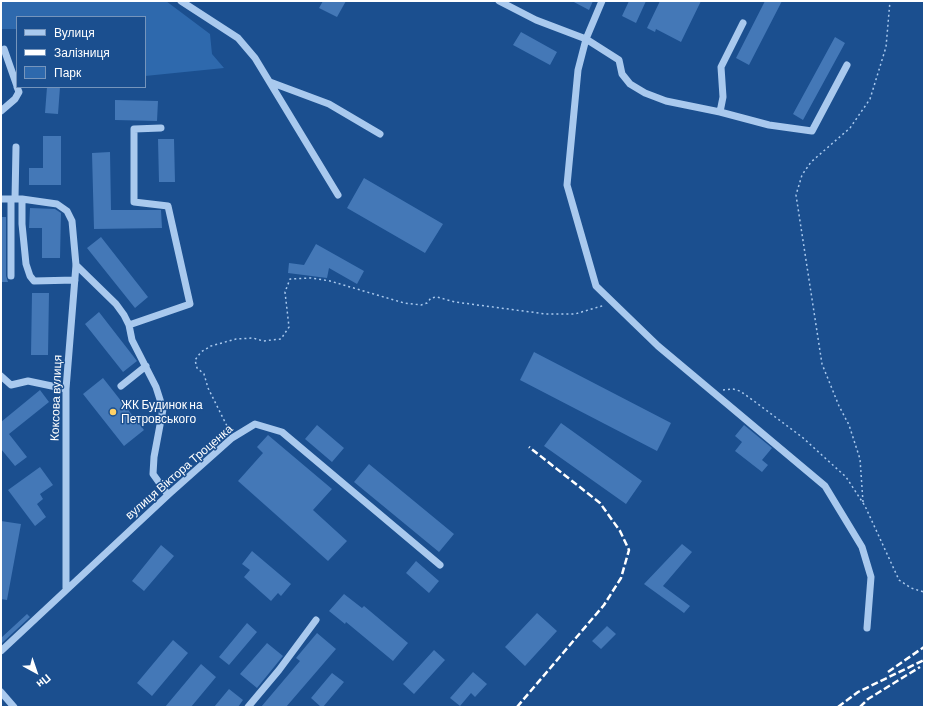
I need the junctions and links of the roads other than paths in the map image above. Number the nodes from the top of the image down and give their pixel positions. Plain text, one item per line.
1 (181, 1) edge
2 (499, 1) edge
3 (602, 1) edge
4 (743, 23) dead end
5 (586, 39) junction
6 (4, 49) dead end
7 (847, 65) dead end
8 (270, 82) junction
9 (16, 84) edge
10 (17, 88) edge
11 (1, 110) edge
12 (720, 112) junction
13 (160, 128) dead end
14 (380, 134) dead end
15 (16, 147) dead end
16 (338, 195) dead end
17 (1, 199) edge
18 (16, 199) junction
19 (76, 265) junction
20 (11, 276) dead end
21 (75, 280) junction
22 (129, 325) junction
23 (146, 366) junction
24 (1, 376) edge
25 (121, 386) dead end
26 (66, 389) junction
27 (168, 495) junction
28 (440, 565) dead end
29 (66, 588) junction
30 (316, 620) dead end
31 (867, 628) dead end
32 (1, 651) edge
33 (1, 692) edge
34 (14, 707) edge
35 (248, 707) edge

1 - 8 street
2 - 5 street
3 - 5 street
4 - 12 street
5 - 12 street
5 - 31 street
6 - 9 street
7 - 12 street
8 - 14 street
8 - 16 street
10 - 11 street
13 - 22 street
15 - 18 street
17 - 18 street
18 - 19 street, Коксова вулиця
18 - 20 street
18 - 21 street
19 - 21 street, Коксова вулиця
19 - 22 street
21 - 26 street, Коксова вулиця
22 - 23 street
23 - 25 street
23 - 27 street
24 - 26 street
26 - 29 street, Коксова вулиця
27 - 28 street, вулиця Віктора Троценка
27 - 29 street, вулиця Віктора Троценка
29 - 32 street, вулиця Віктора Троценка
30 - 35 street
33 - 34 street

